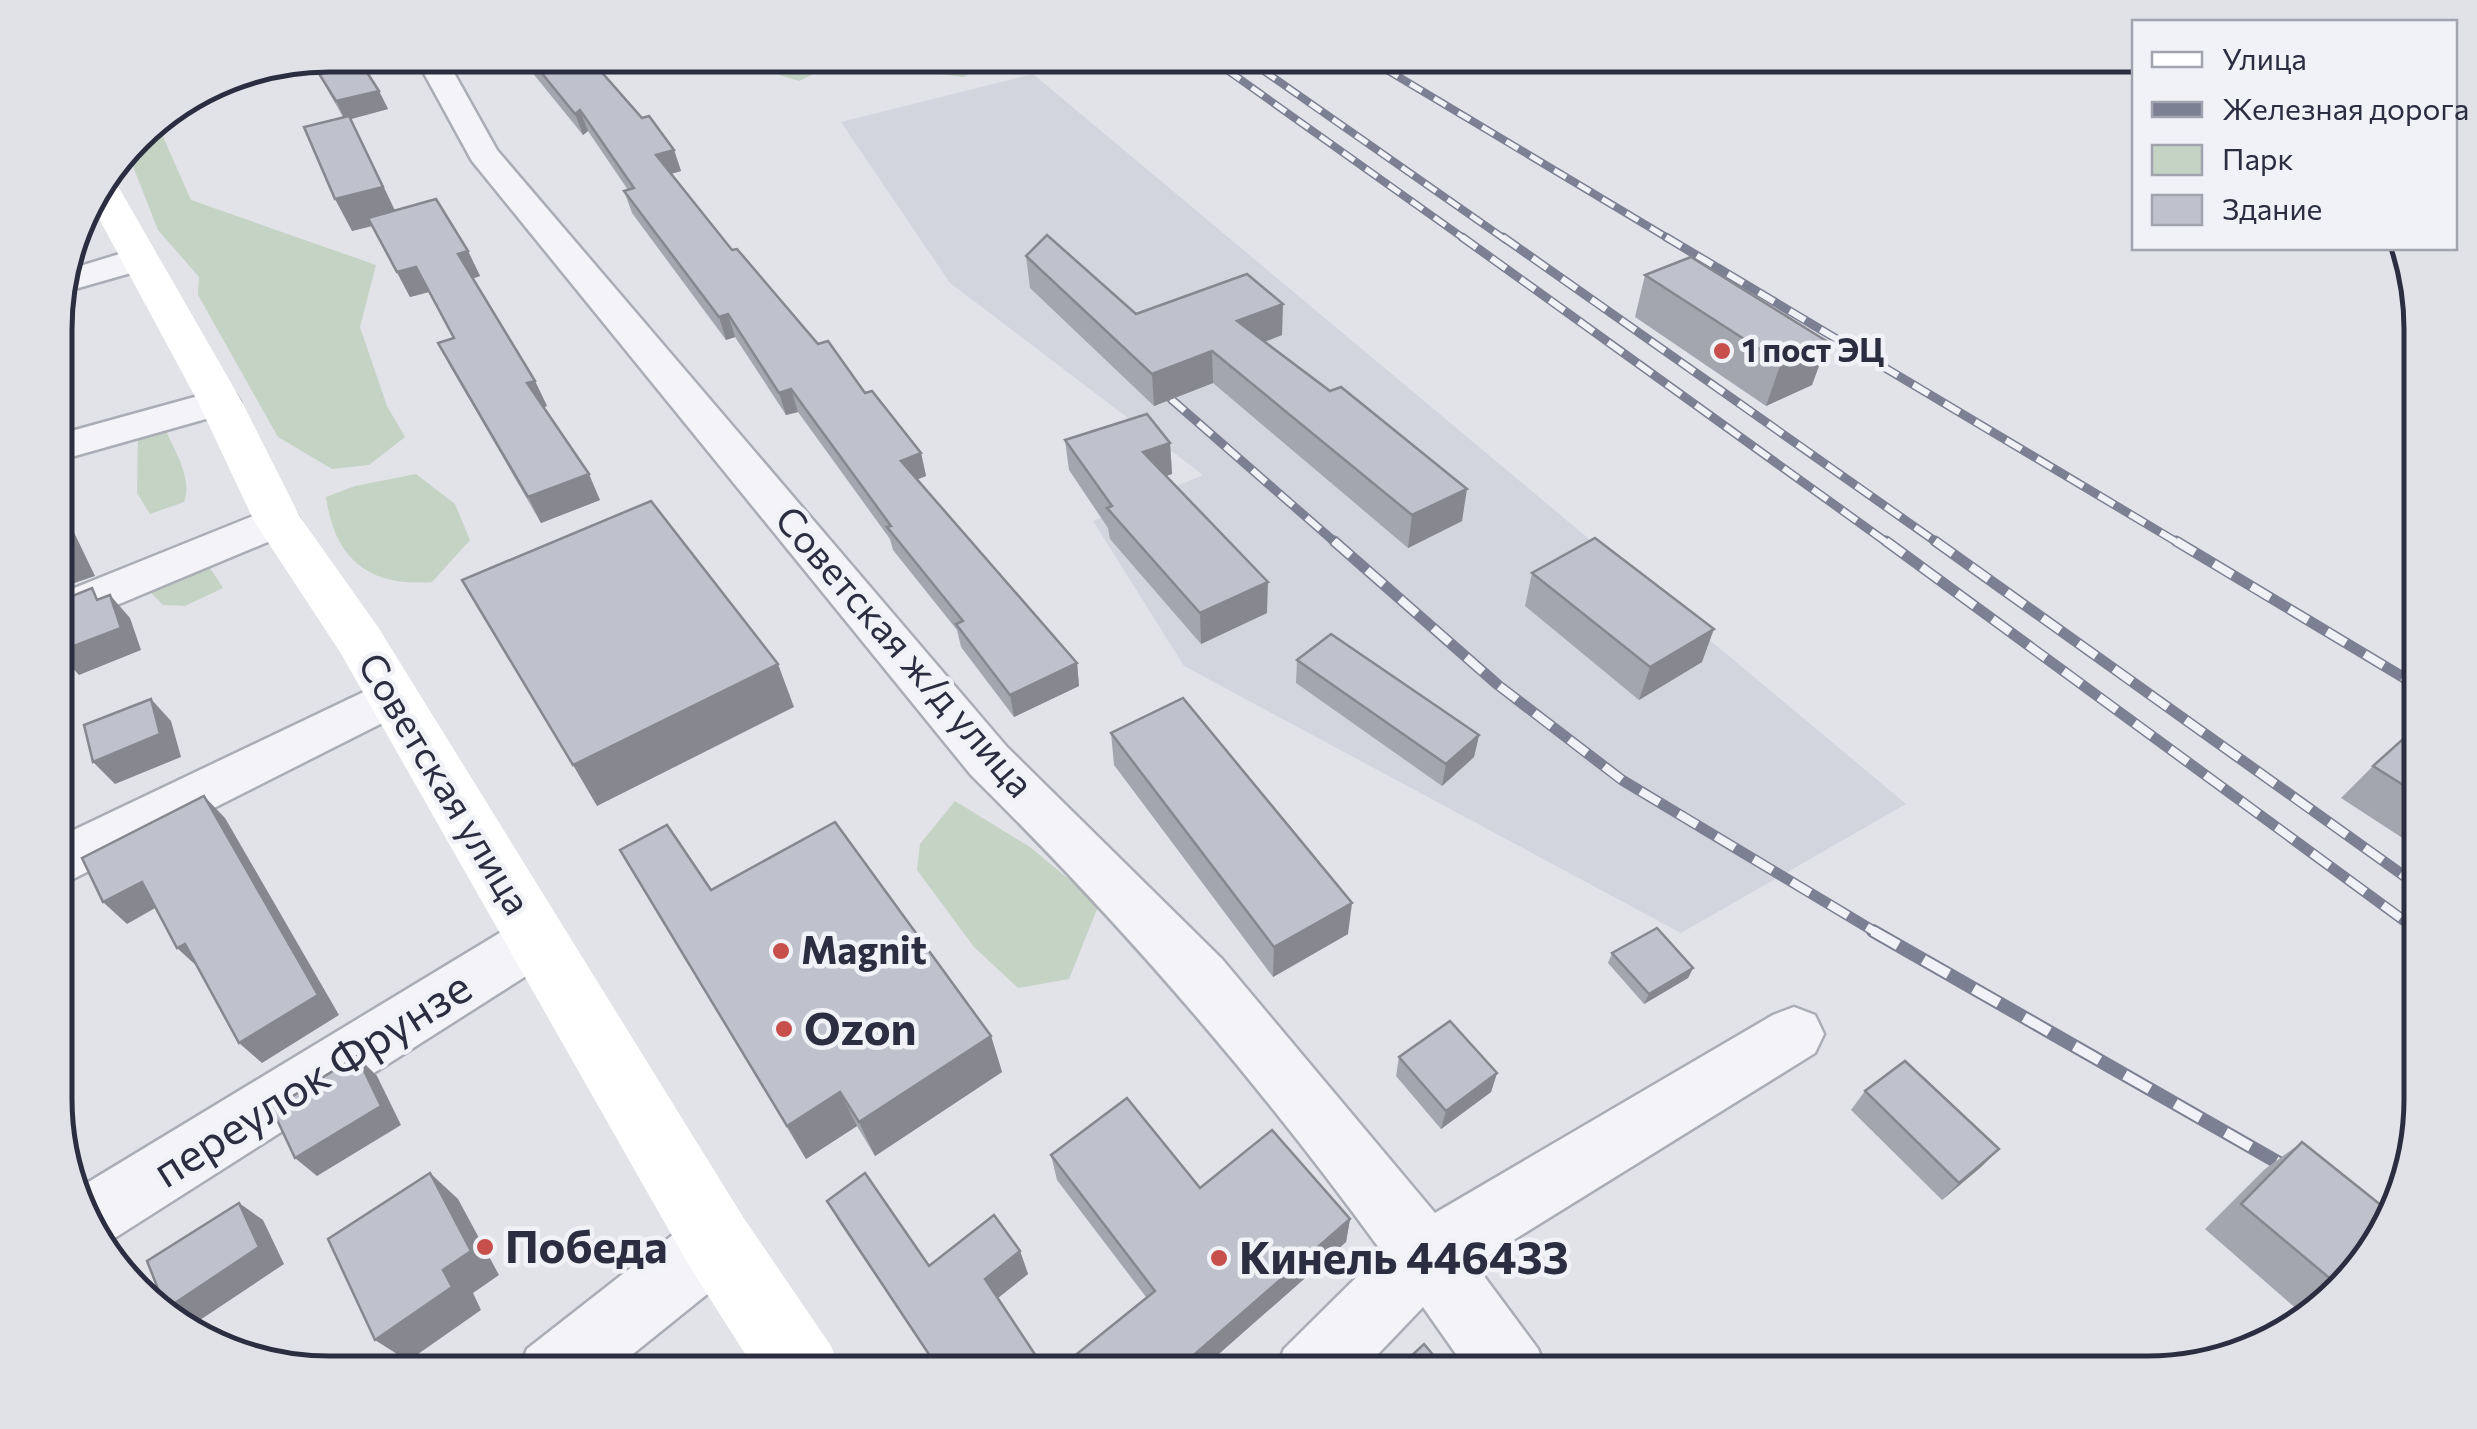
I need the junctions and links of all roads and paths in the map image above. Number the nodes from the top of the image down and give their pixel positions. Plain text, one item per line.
1 (439, 73) edge
2 (108, 200) edge
3 (140, 259) junction
4 (77, 279) edge
5 (220, 402) junction
6 (73, 443) edge
7 (278, 521) junction
8 (73, 607) edge
9 (391, 696) junction
10 (73, 856) edge
11 (536, 940) junction
12 (1794, 1034) dead end
13 (99, 1212) edge
14 (717, 1243) junction
15 (1427, 1254) junction
16 (575, 1356) edge
17 (791, 1356) edge
18 (1328, 1356) edge
19 (1499, 1356) edge

1 - 15 street, Советская ж/д улица
2 - 3 main road, Советская улица
3 - 4 street
3 - 5 main road, Советская улица
5 - 6 street
5 - 7 main road, Советская улица
7 - 8 street
7 - 9 main road, Советская улица
9 - 10 street
9 - 11 main road, Советская улица
11 - 13 street, переулок Фрунзе
11 - 14 main road, Советская улица
12 - 15 street
14 - 16 street
14 - 17 main road, Советская улица
15 - 18 street
15 - 19 street, Советская ж/д улица

